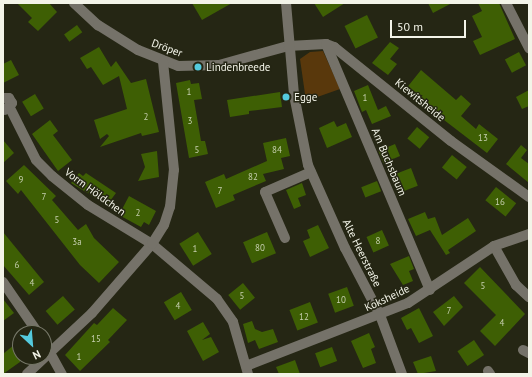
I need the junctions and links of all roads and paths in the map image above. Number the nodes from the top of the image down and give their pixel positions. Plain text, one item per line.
1 (286, 3) edge
2 (506, 3) edge
3 (75, 4) edge
4 (326, 44) junction
5 (288, 46) junction
6 (529, 48) edge
7 (163, 62) junction
8 (3, 98) edge
9 (6, 109) edge
10 (309, 169) junction
11 (529, 198) edge
12 (529, 234) edge
13 (285, 238) dead end
14 (152, 244) junction
15 (494, 246) junction
16 (3, 282) edge
17 (430, 290) junction
18 (529, 297) edge
19 (380, 315) junction
20 (33, 325) edge
21 (52, 351) edge
22 (52, 354) edge
23 (37, 365) edge
24 (247, 370) edge
25 (27, 374) edge
26 (62, 374) edge
27 (402, 374) edge

1 - 5 street, Alte Heerstraße
2 - 6 street
3 - 7 street, Dröper
4 - 5 street
4 - 11 street, Kiewitsheide
4 - 17 street, Am Buchsbaum
5 - 7 street, Dröper
5 - 10 street, Alte Heerstraße
7 - 14 street
8 - 9 street, Vorm Höldchen
9 - 14 street, Vorm Höldchen
10 - 13 street
10 - 19 street, Alte Heerstraße
12 - 15 street, Koksheide
14 - 21 street
14 - 24 street
15 - 17 street, Koksheide
15 - 18 street
16 - 20 street
17 - 19 street, Koksheide
19 - 24 street, Koksheide
19 - 27 street, Alte Heerstraße
22 - 26 street
23 - 25 street

